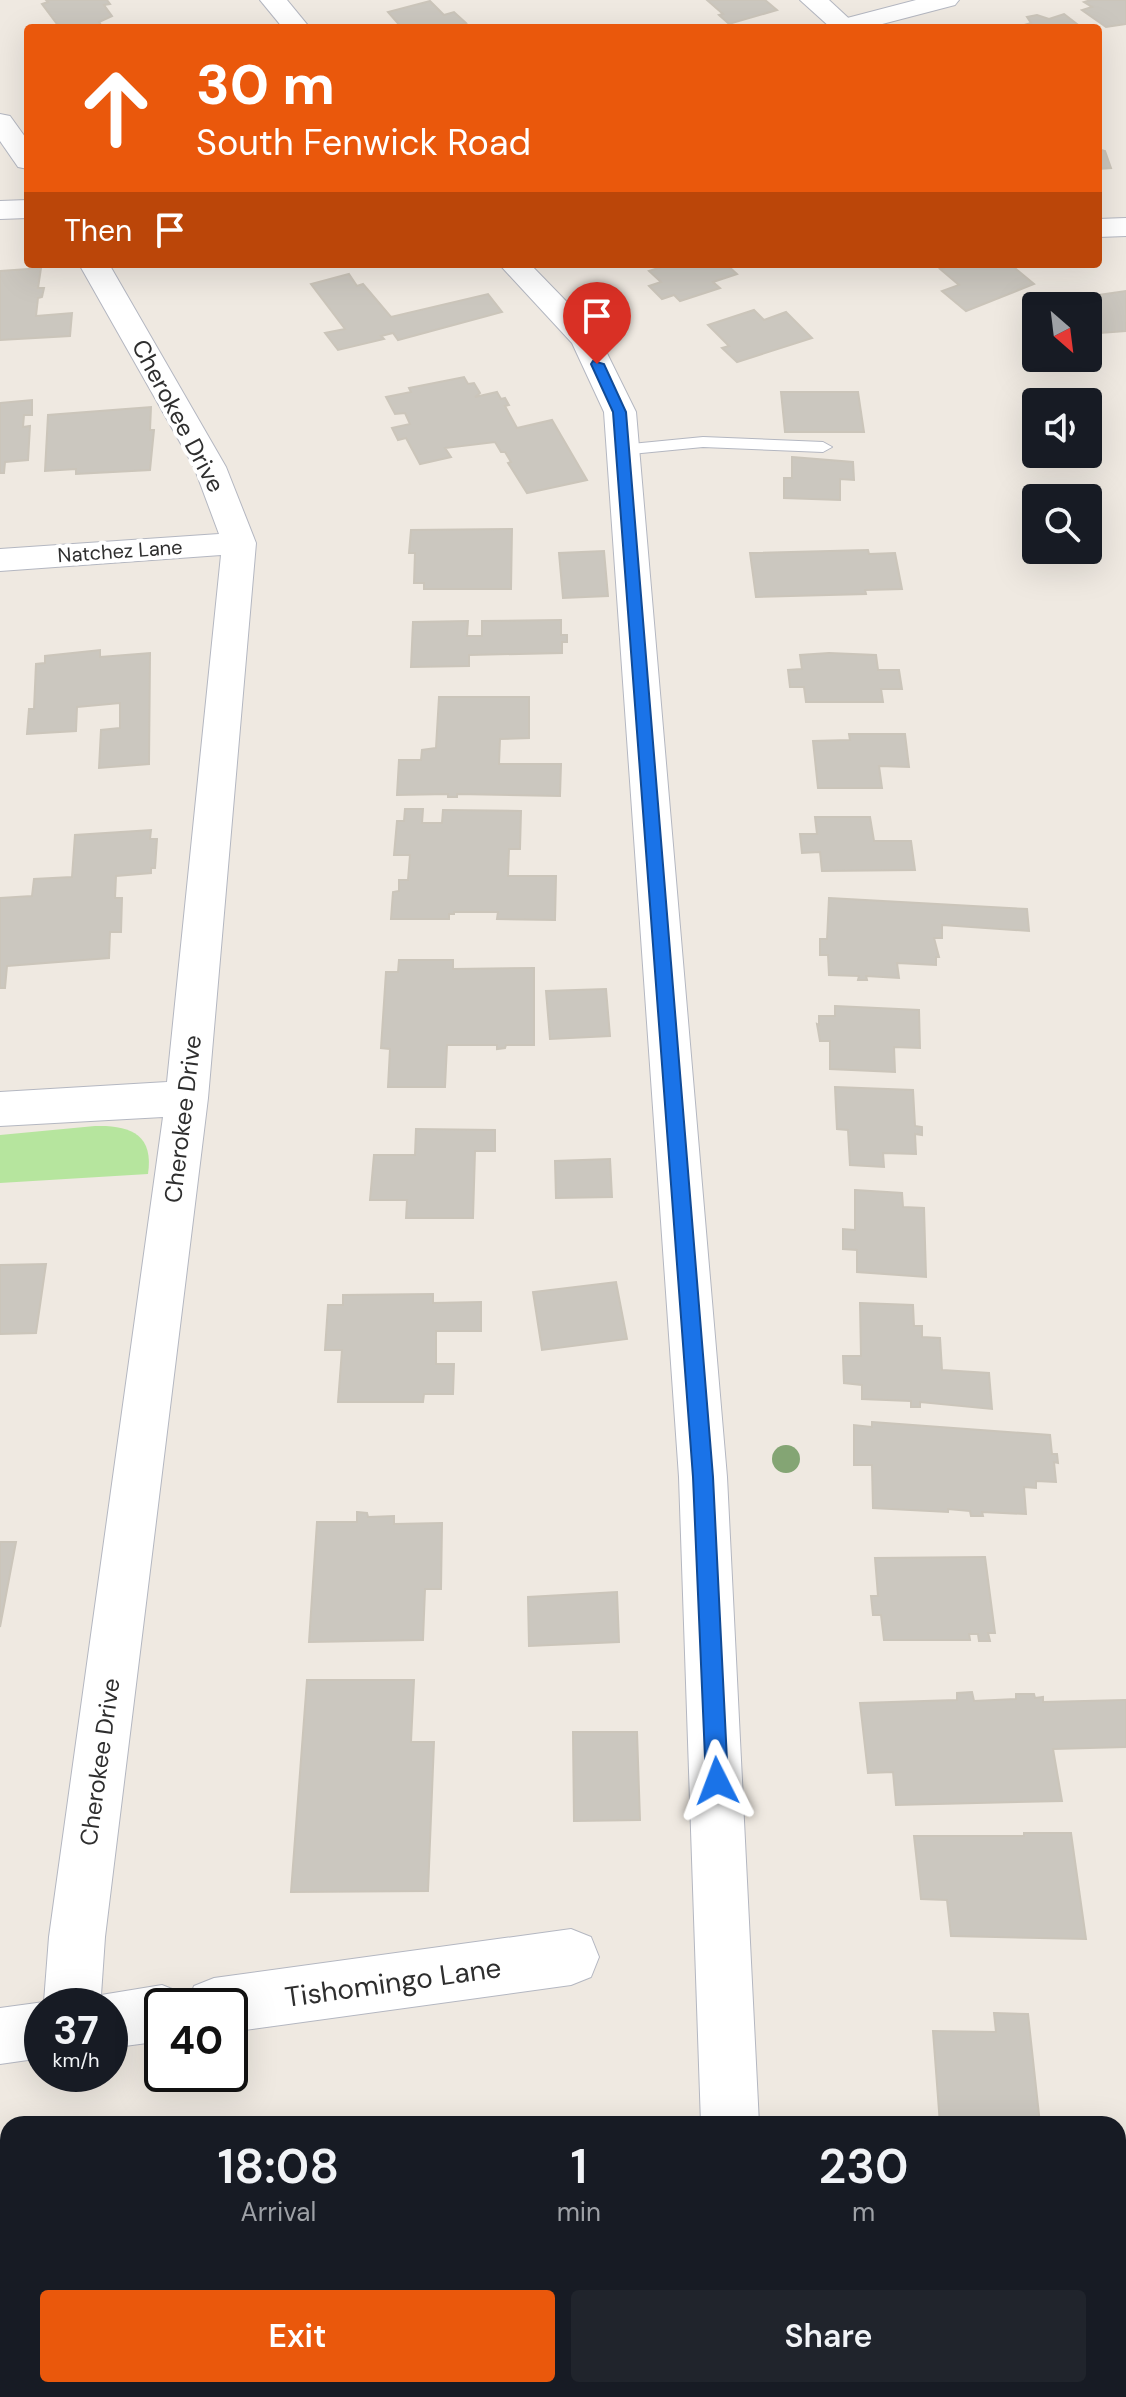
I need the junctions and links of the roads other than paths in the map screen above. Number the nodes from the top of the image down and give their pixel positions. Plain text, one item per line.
1 (273, 0) edge
2 (813, 0) edge
3 (946, 0) edge
4 (294, 24) edge
5 (838, 24) edge
6 (853, 24) edge
7 (0, 122) edge
8 (24, 155) edge
9 (24, 209) edge
10 (0, 210) edge
11 (1126, 227) edge
12 (1102, 228) edge
13 (96, 268) edge
14 (518, 268) edge
15 (823, 447) dead end
16 (621, 450) junction
17 (239, 543) junction
18 (0, 560) edge
19 (187, 1098) junction
20 (0, 1109) edge
21 (571, 1957) dead end
22 (73, 1988) edge
23 (248, 2001) edge
24 (24, 2033) edge
25 (0, 2036) edge
26 (730, 2116) edge

1 - 4 street
2 - 5 street
3 - 6 street
7 - 8 street
9 - 10 street
11 - 12 street
13 - 17 street, Cherokee Drive
14 - 16 street
15 - 16 lane
16 - 26 street
17 - 18 street, Natchez Lane
17 - 19 street, Cherokee Drive
19 - 20 street
19 - 22 street, Cherokee Drive
21 - 23 street, Tishomingo Lane
24 - 25 street

